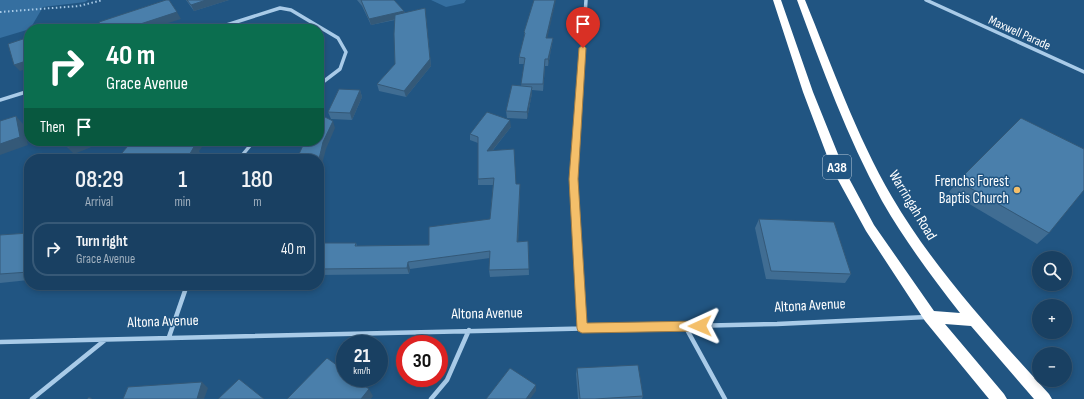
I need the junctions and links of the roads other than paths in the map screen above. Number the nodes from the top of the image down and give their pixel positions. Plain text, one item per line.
1 (586, 0) edge
2 (777, 0) edge
3 (801, 0) edge
4 (926, 0) edge
5 (229, 24) edge
6 (315, 24) edge
7 (324, 29) edge
8 (1084, 72) edge
9 (324, 81) edge
10 (24, 93) edge
11 (0, 100) edge
12 (250, 146) edge
13 (243, 154) edge
14 (185, 290) edge
15 (930, 317) junction
16 (974, 320) junction
17 (684, 326) junction
18 (582, 328) junction
19 (469, 330) junction
20 (168, 337) junction
21 (105, 340) junction
22 (0, 342) edge
23 (32, 399) edge
24 (430, 399) edge
25 (725, 399) edge
26 (999, 399) edge
27 (1044, 399) edge

1 - 18 street
2 - 15 highway, A38
3 - 16 highway, Warringah Road / A38
4 - 8 street, Maxwell Parade
5 - 6 street
7 - 9 street
10 - 11 street
12 - 13 street
14 - 20 street
15 - 16 highway, Altona Avenue
15 - 17 street, Altona Avenue
15 - 26 highway, A38
16 - 27 highway, Warringah Road / A38
17 - 18 street, Altona Avenue
17 - 25 street
18 - 19 street, Altona Avenue
19 - 20 street, Altona Avenue
19 - 24 street
20 - 21 street, Altona Avenue
21 - 22 street, Altona Avenue
21 - 23 street

